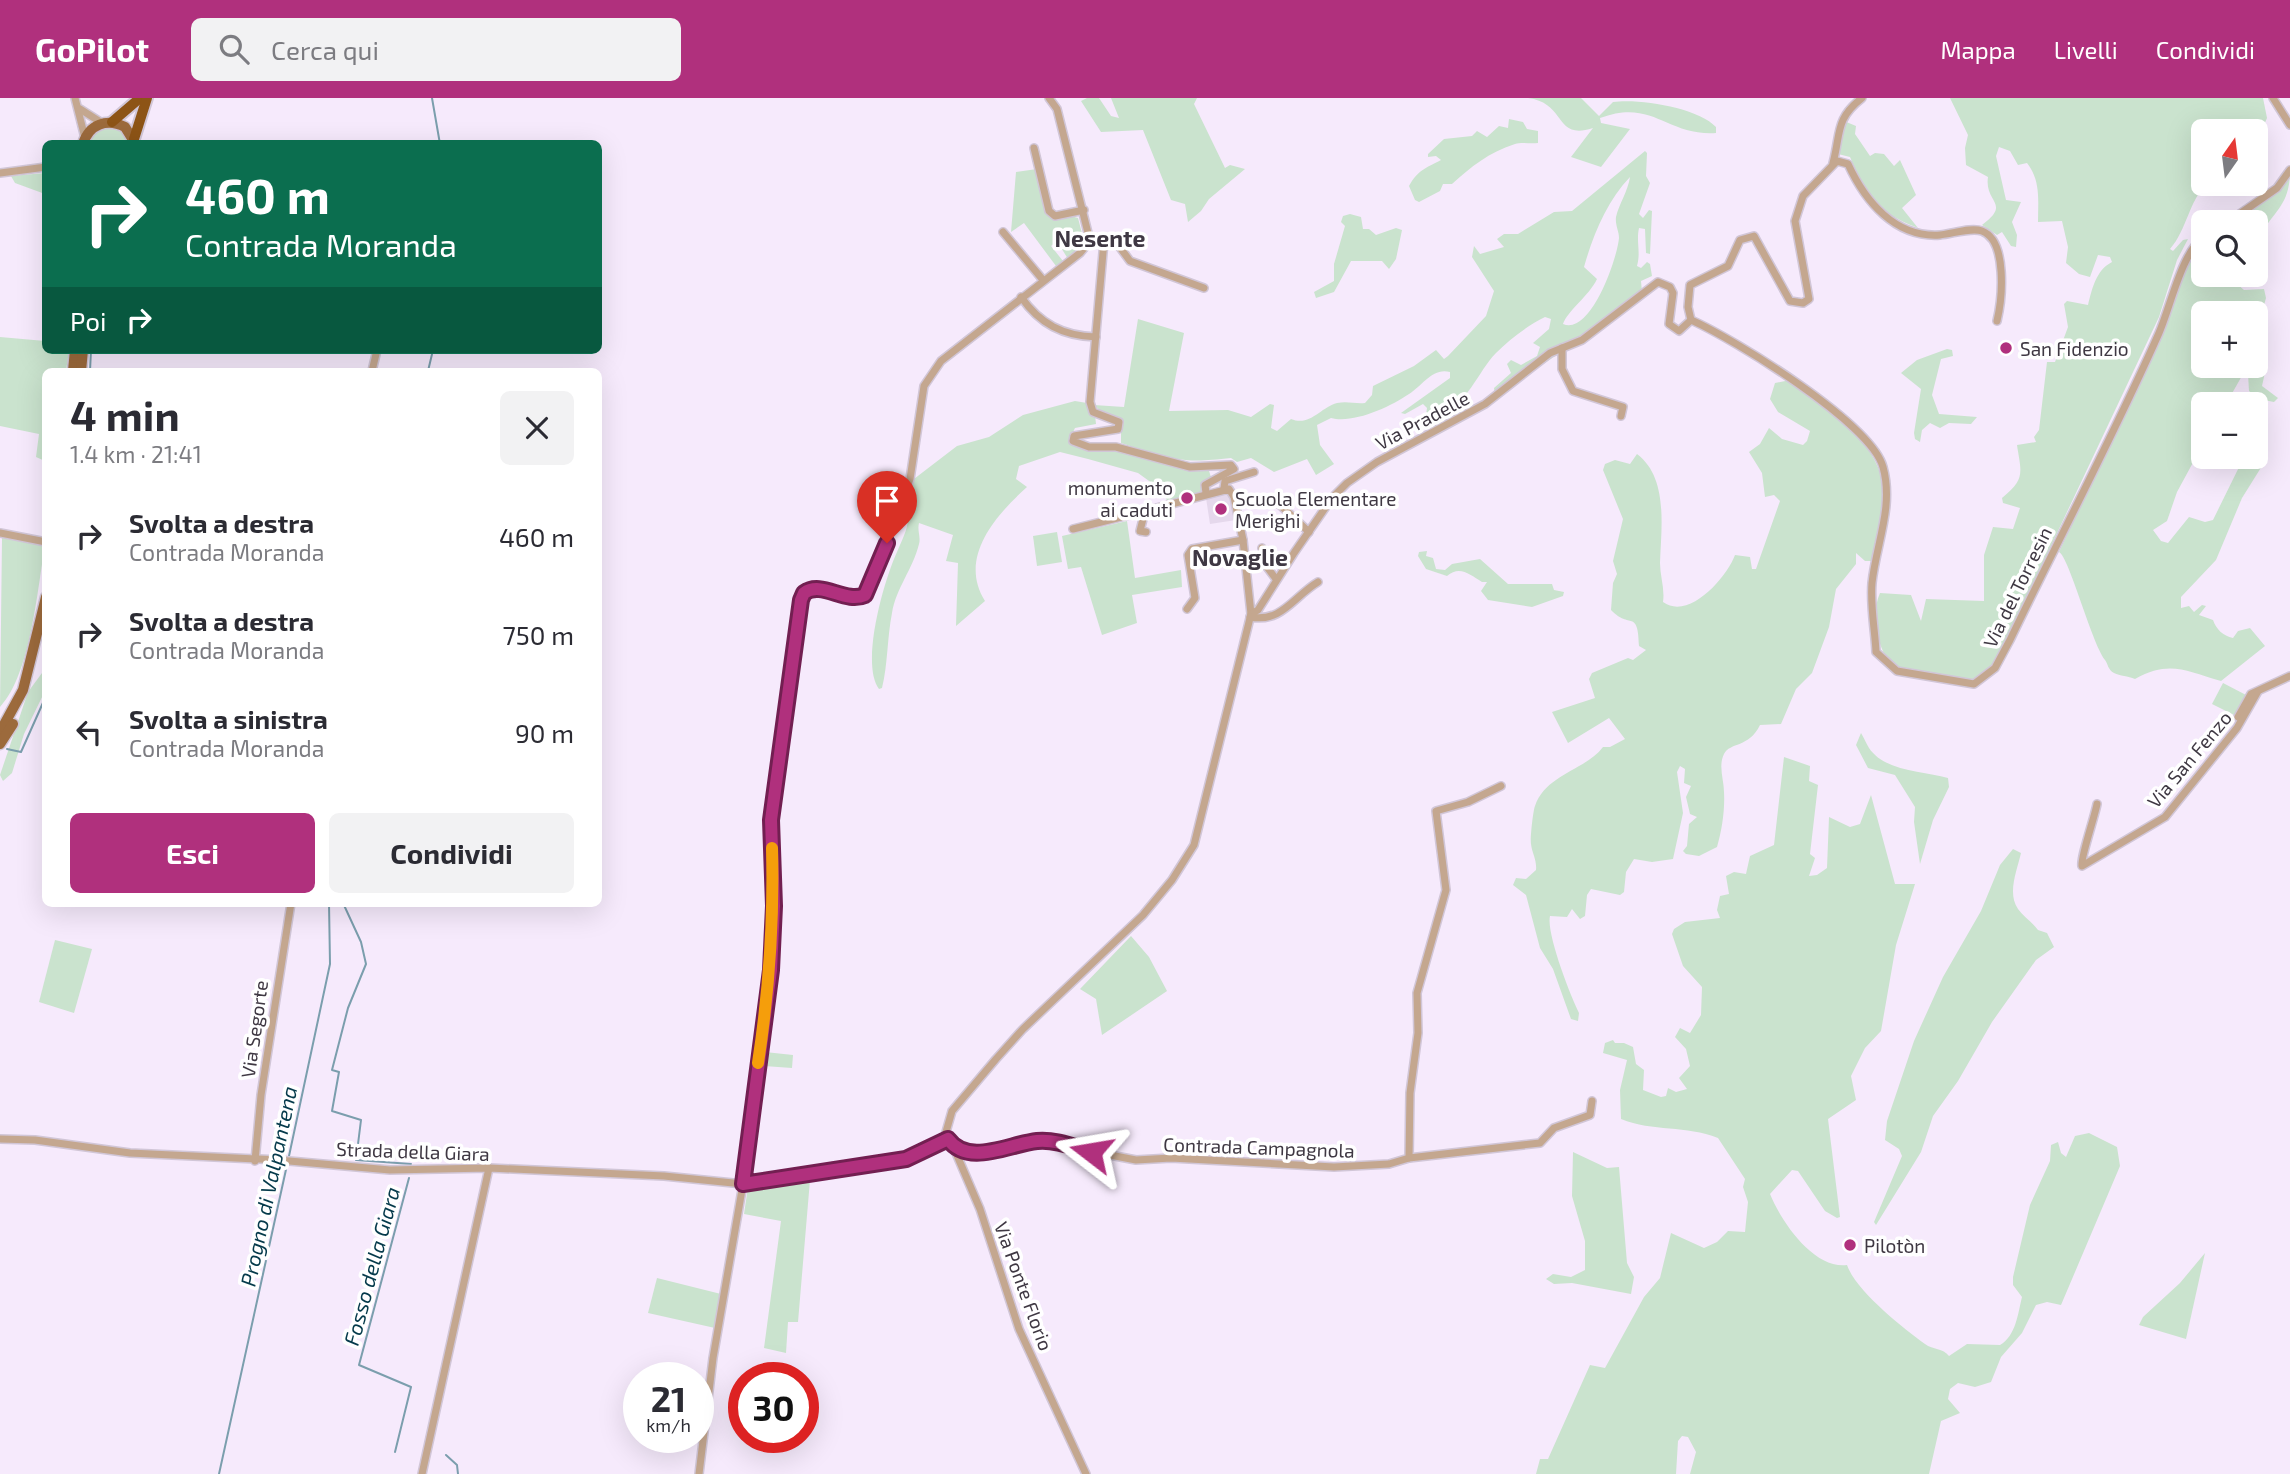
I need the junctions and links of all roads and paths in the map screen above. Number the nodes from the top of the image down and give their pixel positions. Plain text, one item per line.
1 (140, 98) edge
2 (147, 98) edge
3 (1049, 98) edge
4 (1862, 98) edge
5 (2273, 98) edge
6 (76, 102) edge
7 (107, 123) junction
8 (2290, 125) edge
9 (84, 140) edge
10 (85, 140) edge
11 (135, 140) edge
12 (136, 140) edge
13 (1034, 148) dead end
14 (1833, 164) junction
15 (42, 168) edge
16 (2290, 170) edge
17 (0, 173) edge
18 (1084, 210) junction
19 (2245, 210) edge
20 (1003, 232) dead end
21 (1090, 241) junction
22 (1104, 241) junction
23 (2191, 248) edge
24 (1043, 281) junction
25 (1204, 288) dead end
26 (1021, 297) junction
27 (1691, 320) junction
28 (1997, 321) dead end
29 (1096, 337) junction
30 (1562, 348) junction
31 (1621, 416) dead end
32 (1254, 472) dead end
33 (1224, 488) junction
34 (1206, 493) junction
35 (1278, 503) dead end
36 (1145, 511) junction
37 (1073, 528) dead end
38 (1146, 532) dead end
39 (1309, 532) junction
40 (0, 533) edge
41 (1243, 540) junction
42 (42, 541) edge
43 (1262, 548) dead end
44 (1276, 579) junction
45 (1318, 582) dead end
46 (1186, 609) dead end
47 (42, 613) edge
48 (1250, 615) junction
49 (42, 641) edge
50 (2290, 676) edge
51 (2257, 693) junction
52 (2238, 717) dead end
53 (0, 732) edge
54 (0, 744) edge
55 (1501, 786) dead end
56 (2097, 803) dead end
57 (290, 907) edge
58 (1592, 1101) dead end
59 (0, 1139) edge
60 (950, 1142) junction
61 (1409, 1158) junction
62 (255, 1161) junction
63 (489, 1168) junction
64 (743, 1184) junction
65 (422, 1474) edge
66 (699, 1474) edge
67 (1086, 1474) edge

1 - 7 highway
2 - 12 highway
3 - 18 street
4 - 14 street
5 - 8 street
6 - 7 street
6 - 9 street
7 - 10 main road
7 - 11 main road
13 - 18 street
14 - 27 street
14 - 28 street
15 - 17 street
16 - 19 street
18 - 21 street
20 - 24 street
21 - 22 street
21 - 24 street
22 - 25 street
22 - 29 street
23 - 27 street, Via del Torresin
24 - 26 street
26 - 29 street
26 - 64 street
27 - 30 street, Via Pradelle
29 - 34 street
30 - 31 street
30 - 39 street, Via Pradelle
32 - 33 street
33 - 34 street
33 - 41 street
34 - 36 street
35 - 39 street
36 - 37 street
36 - 38 street
39 - 44 street, Via Pradelle
40 - 42 street
41 - 46 street
41 - 48 street
43 - 44 street
44 - 48 street, Via Pradelle
45 - 48 street
47 - 53 main road
48 - 60 street
49 - 54 main road
50 - 51 street, Via San Fenzo
51 - 52 street, Via San Fenzo
51 - 56 street, Via San Fenzo
55 - 61 street
57 - 62 street, Via Segorte
58 - 61 street, Contrada Campagnola
59 - 62 street, Strada della Giara
60 - 61 street, Contrada Campagnola
60 - 64 street
60 - 67 street, Via Ponte Florio
62 - 63 street, Strada della Giara
63 - 64 street, Strada della Giara
63 - 65 street
64 - 66 street

